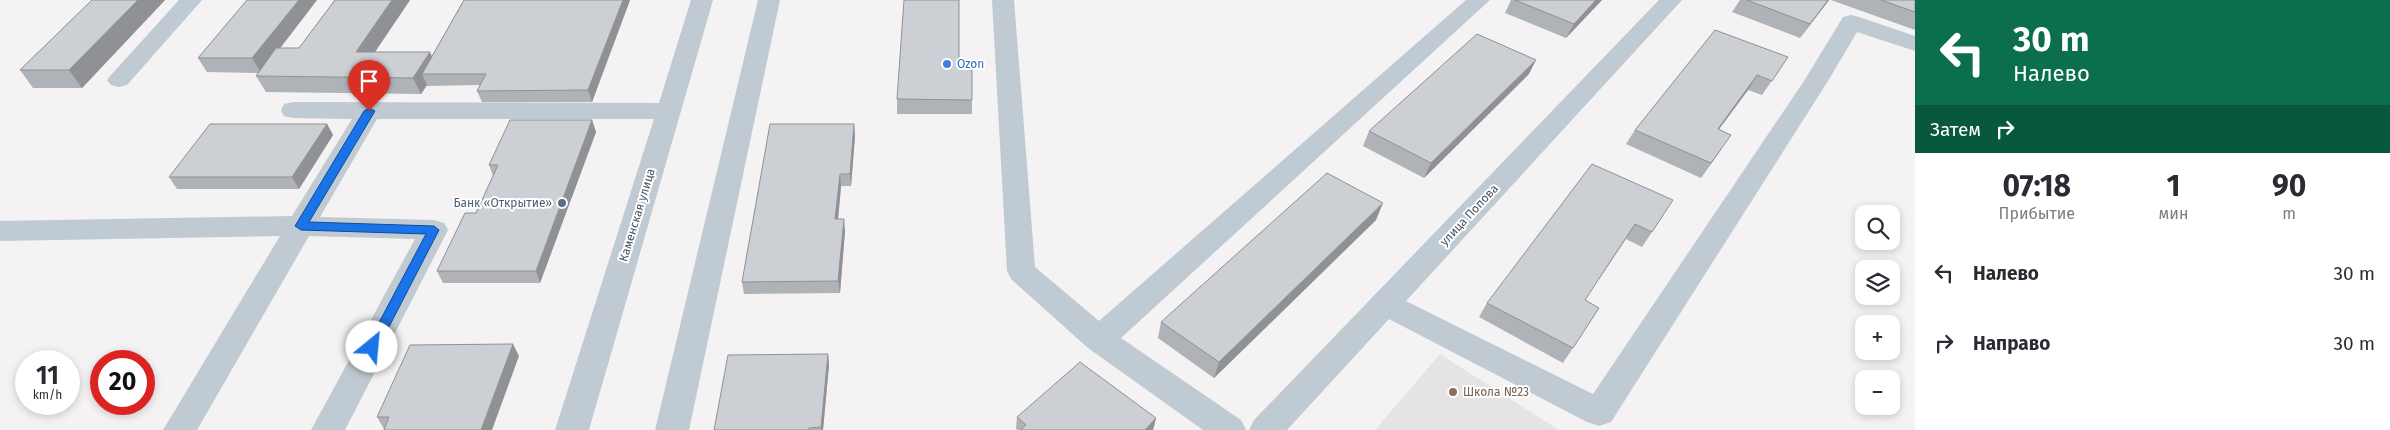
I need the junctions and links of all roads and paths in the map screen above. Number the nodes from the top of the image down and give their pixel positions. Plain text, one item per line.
1 (191, 0) edge
2 (702, 0) edge
3 (769, 0) edge
4 (1003, 0) edge
5 (1479, 0) edge
6 (1671, 0) edge
7 (1915, 44) edge
8 (119, 80) dead end
9 (293, 110) dead end
10 (369, 111) junction
11 (669, 111) junction
12 (301, 226) junction
13 (0, 231) edge
14 (1386, 304) junction
15 (1098, 339) junction
16 (180, 430) edge
17 (328, 430) edge
18 (572, 430) edge
19 (672, 430) edge
20 (1228, 430) edge
21 (1266, 430) edge

1 - 8 street
2 - 11 street, Каменская улица
3 - 19 street
4 - 15 street
5 - 15 street
6 - 14 street, улица Попова
7 - 14 street
9 - 10 street
10 - 11 street
10 - 12 street
11 - 18 street, Каменская улица
12 - 13 street
12 - 16 street
12 - 17 street
14 - 21 street, улица Попова
15 - 20 street

